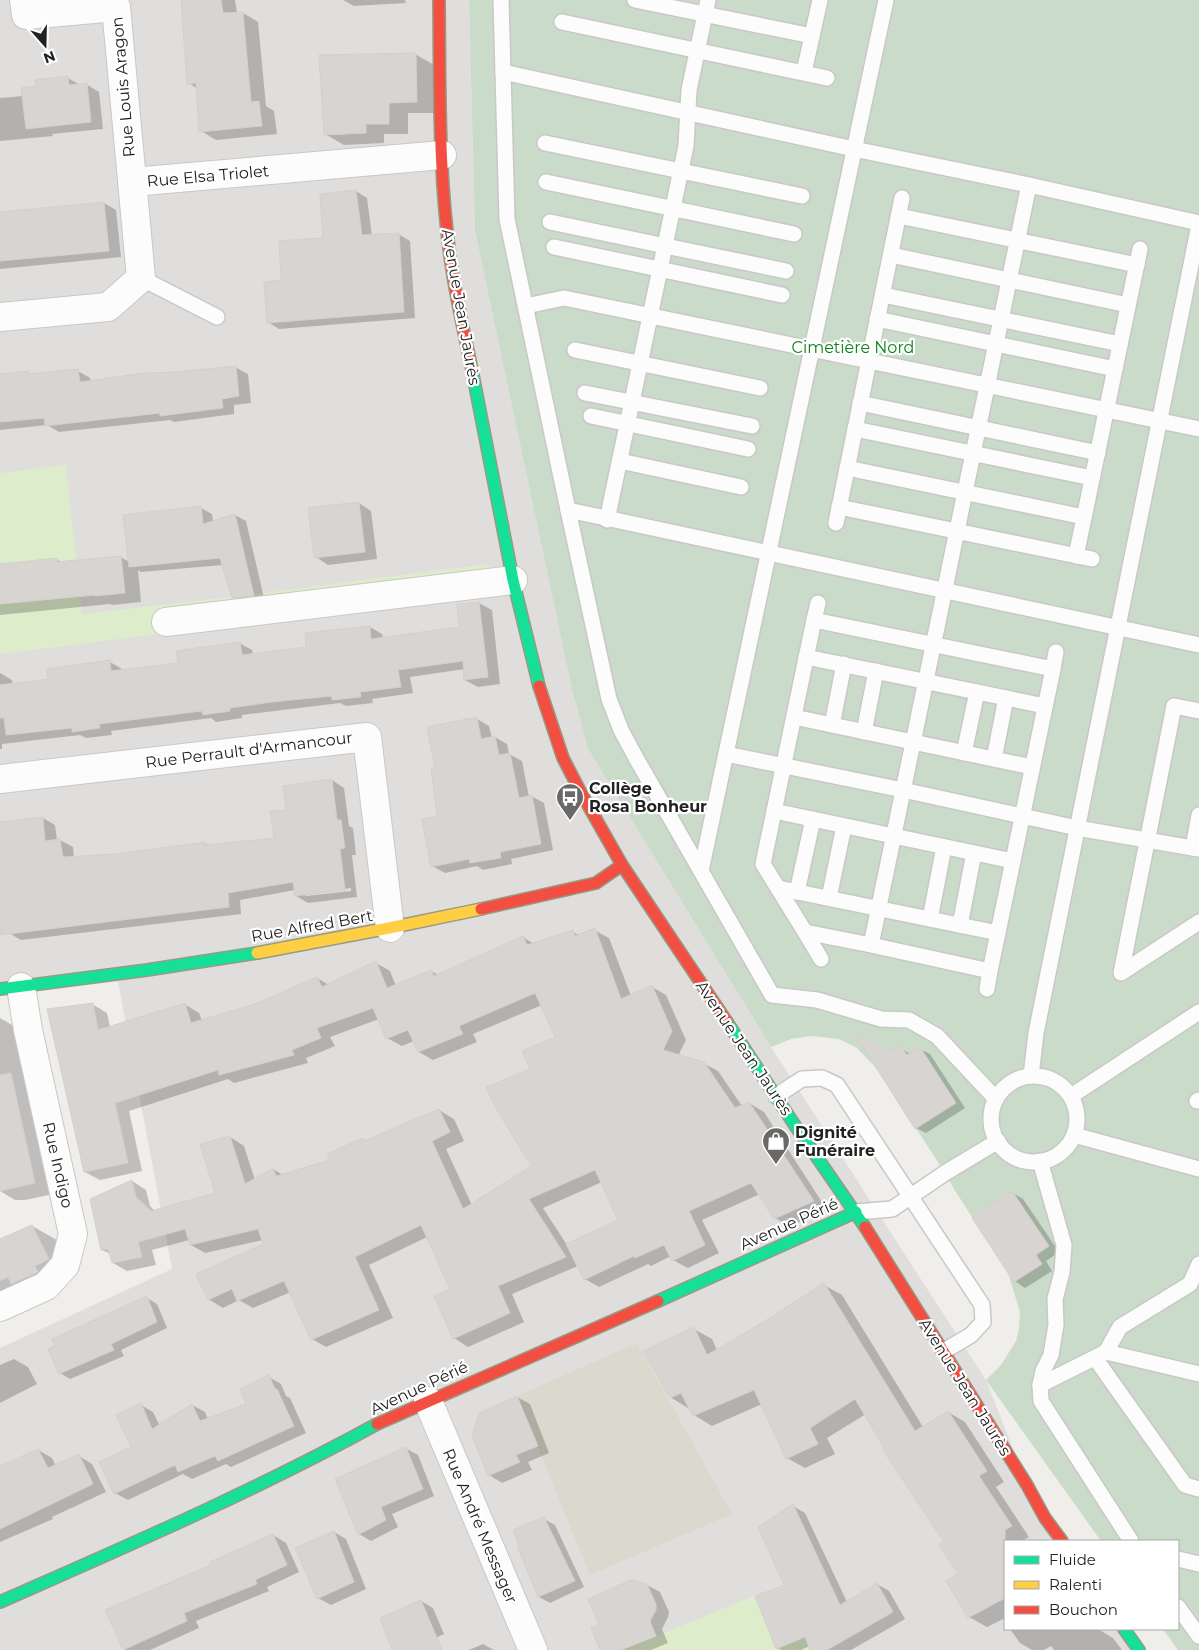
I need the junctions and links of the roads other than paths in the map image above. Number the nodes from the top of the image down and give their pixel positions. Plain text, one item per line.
1 (24, 0) edge
2 (439, 0) edge
3 (502, 0) edge
4 (635, 0) edge
5 (820, 0) edge
6 (886, 0) edge
7 (707, 7) edge
8 (562, 22) dead end
9 (812, 36) junction
10 (697, 50) junction
11 (503, 72) junction
12 (804, 72) junction
13 (827, 78) dead end
14 (688, 113) junction
15 (545, 143) dead end
16 (854, 150) junction
17 (442, 155) junction
18 (680, 171) junction
19 (132, 182) junction
20 (546, 182) dead end
21 (1029, 185) junction
22 (802, 196) dead end
23 (902, 198) dead end
24 (673, 208) junction
25 (899, 216) junction
26 (550, 222) dead end
27 (1199, 224) edge
28 (794, 234) dead end
29 (1018, 240) junction
30 (665, 246) junction
31 (554, 247) dead end
32 (1140, 248) dead end
33 (891, 255) junction
34 (1137, 265) junction
35 (660, 269) junction
36 (786, 271) dead end
37 (141, 278) junction
38 (1009, 280) junction
39 (782, 294) dead end
40 (883, 295) junction
41 (1128, 304) junction
42 (526, 306) junction
43 (650, 315) junction
44 (0, 317) edge
45 (217, 317) dead end
46 (877, 319) junction
47 (1001, 319) junction
48 (996, 344) junction
49 (1120, 344) junction
50 (812, 349) junction
51 (575, 350) dead end
52 (869, 360) junction
53 (640, 363) junction
54 (1115, 369) junction
55 (987, 385) junction
56 (760, 388) dead end
57 (585, 393) dead end
58 (632, 402) junction
59 (860, 404) junction
60 (1106, 410) junction
61 (591, 416) dead end
62 (1159, 421) junction
63 (628, 424) junction
64 (752, 426) dead end
65 (978, 428) junction
66 (855, 429) junction
67 (1199, 429) edge
68 (748, 449) dead end
69 (1098, 453) junction
70 (973, 454) junction
71 (620, 461) junction
72 (847, 468) junction
73 (1092, 478) junction
74 (740, 487) dead end
75 (964, 492) junction
76 (839, 507) junction
77 (568, 510) junction
78 (1084, 516) junction
79 (608, 520) junction
80 (836, 523) dead end
81 (957, 531) junction
82 (770, 552) junction
83 (1076, 556) junction
84 (1092, 559) dead end
85 (514, 580) junction
86 (944, 591) junction
87 (818, 603) dead end
88 (814, 620) junction
89 (166, 622) dead end
90 (1117, 628) junction
91 (933, 644) junction
92 (1199, 645) edge
93 (1056, 652) dead end
94 (806, 657) junction
95 (844, 664) junction
96 (1052, 669) junction
97 (876, 671) junction
98 (925, 681) junction
99 (976, 692) junction
100 (1006, 698) junction
101 (1045, 706) junction
102 (1199, 711) edge
103 (794, 717) junction
104 (832, 725) junction
105 (864, 732) junction
106 (912, 742) junction
107 (964, 753) junction
108 (726, 754) junction
109 (994, 759) junction
110 (784, 766) junction
111 (1032, 767) junction
112 (0, 779) edge
113 (903, 790) junction
114 (774, 811) junction
115 (1199, 815) edge
116 (1022, 816) junction
117 (813, 819) junction
118 (844, 826) junction
119 (1077, 828) junction
120 (893, 836) junction
121 (1148, 840) junction
122 (944, 847) junction
123 (1196, 848) edge
124 (974, 853) junction
125 (1012, 861) junction
126 (622, 866) junction
127 (701, 871) junction
128 (778, 888) junction
129 (797, 892) junction
130 (829, 898) junction
131 (879, 908) junction
132 (930, 919) junction
133 (1199, 922) edge
134 (960, 925) junction
135 (390, 928) junction
136 (805, 932) junction
137 (998, 933) junction
138 (871, 946) junction
139 (821, 959) dead end
140 (990, 971) junction
141 (10, 988) edge
142 (986, 989) dead end
143 (1199, 1012) edge
144 (1031, 1076) junction
145 (776, 1096) junction
146 (1071, 1096) junction
147 (996, 1099) junction
148 (1074, 1134) junction
149 (998, 1141) junction
150 (1040, 1161) junction
151 (1199, 1169) edge
152 (910, 1197) junction
153 (856, 1212) junction
154 (1199, 1264) edge
155 (0, 1307) edge
156 (944, 1351) junction
157 (1101, 1355) junction
158 (1199, 1374) edge
159 (1040, 1385) junction
160 (428, 1401) junction
161 (1199, 1489) edge
162 (1061, 1540) edge
163 (1130, 1540) edge
164 (1179, 1559) edge
165 (1199, 1564) edge
166 (0, 1602) edge
167 (1179, 1607) edge
168 (1125, 1630) edge
169 (1199, 1636) edge
170 (533, 1650) edge
171 (1139, 1650) edge

1 - 19 street, Rue Louis Aragon
2 - 17 street, Avenue Jean Jaurès
3 - 11 lane
4 - 7 lane
5 - 9 lane
6 - 16 lane
7 - 9 lane
7 - 10 lane
8 - 10 lane
9 - 12 lane
10 - 12 lane
10 - 14 lane
11 - 14 lane
11 - 42 lane
12 - 13 lane
14 - 16 lane
14 - 18 lane
15 - 18 lane
16 - 21 lane
16 - 50 lane
17 - 19 street, Rue Elsa Triolet
17 - 85 street, Avenue Jean Jaurès
18 - 22 lane
18 - 24 lane
19 - 37 street, Rue Elsa Triolet
20 - 24 lane
21 - 27 lane
21 - 29 lane
23 - 25 lane
24 - 28 lane
24 - 30 lane
25 - 29 lane
25 - 33 lane
26 - 30 lane
27 - 62 lane
29 - 34 lane
29 - 38 lane
30 - 35 lane
30 - 36 lane
31 - 35 lane
32 - 34 lane
33 - 38 lane
33 - 40 lane
34 - 41 lane
35 - 39 lane
35 - 43 lane
37 - 44 street
37 - 45 lane
38 - 41 lane
38 - 47 lane
40 - 46 lane
40 - 47 lane
41 - 49 lane
42 - 43 lane
42 - 77 lane
43 - 50 lane
43 - 53 lane
46 - 48 lane
46 - 52 lane
47 - 48 lane
47 - 49 lane
48 - 54 lane
48 - 55 lane
49 - 54 lane
50 - 52 lane
50 - 82 lane
51 - 53 lane
52 - 55 lane
52 - 59 lane
53 - 56 lane
53 - 58 lane
54 - 60 lane
55 - 60 lane
55 - 65 lane
57 - 58 lane
58 - 63 lane
58 - 64 lane
59 - 65 lane
59 - 66 lane
60 - 62 lane
60 - 69 lane
61 - 63 lane
62 - 67 lane
62 - 90 lane
63 - 68 lane
63 - 71 lane
65 - 69 lane
65 - 70 lane
66 - 70 lane
66 - 72 lane
69 - 73 lane
70 - 73 lane
70 - 75 lane
71 - 74 lane
71 - 79 lane
72 - 75 lane
72 - 76 lane
73 - 78 lane
75 - 78 lane
75 - 81 lane
76 - 80 lane
76 - 81 lane
77 - 79 lane
77 - 127 lane
78 - 83 lane
79 - 82 lane
81 - 83 lane
81 - 86 lane
82 - 86 lane
82 - 108 lane
83 - 84 lane
85 - 89 street
85 - 126 street, Avenue Jean Jaurès
86 - 90 lane
86 - 91 lane
87 - 88 lane
88 - 91 lane
88 - 94 lane
90 - 92 lane
90 - 119 lane
91 - 96 lane
91 - 98 lane
93 - 96 lane
94 - 95 lane
94 - 103 lane
95 - 97 lane
95 - 104 lane
96 - 101 lane
97 - 98 lane
97 - 105 lane
98 - 99 lane
98 - 106 lane
99 - 100 lane
99 - 107 lane
100 - 101 lane
100 - 109 lane
101 - 111 lane
102 - 121 lane
103 - 104 lane
103 - 110 lane
104 - 105 lane
105 - 106 lane
106 - 107 lane
106 - 113 lane
107 - 109 lane
108 - 110 lane
108 - 127 lane
109 - 111 lane
110 - 113 lane
110 - 114 lane
111 - 116 lane
112 - 135 street, Rue Perrault d'Armancour
113 - 116 lane
113 - 120 lane
114 - 117 lane
114 - 128 lane
115 - 123 lane
116 - 119 lane
116 - 125 lane
117 - 118 lane
117 - 129 lane
118 - 120 lane
118 - 130 lane
119 - 121 lane
119 - 144 lane
120 - 122 lane
120 - 131 lane
121 - 123 lane
121 - 133 lane
122 - 124 lane
122 - 132 lane
124 - 125 lane
124 - 134 lane
125 - 137 lane
126 - 135 street, Rue Alfred Bert
126 - 145 street, Avenue Jean Jaurès
127 - 147 lane
128 - 129 lane
128 - 136 lane
129 - 130 lane
130 - 131 lane
131 - 132 lane
131 - 138 lane
132 - 134 lane
134 - 137 lane
135 - 141 street, Rue Alfred Bert
136 - 138 lane
136 - 139 lane
137 - 140 lane
138 - 140 lane
140 - 142 lane
141 - 155 street, Rue Indigo
143 - 146 lane
144 - 146 lane
144 - 147 lane
145 - 152 lane
145 - 153 street, Avenue Jean Jaurès
146 - 148 lane
147 - 149 lane
148 - 150 lane
148 - 151 lane
149 - 150 lane
149 - 152 lane
150 - 159 lane
152 - 153 lane
152 - 156 lane
153 - 156 street, Avenue Jean Jaurès
153 - 160 street, Avenue Périé
154 - 157 lane
156 - 162 street, Avenue Jean Jaurès
157 - 158 lane
157 - 159 lane
157 - 161 lane
159 - 163 lane
160 - 166 street, Avenue Périé
160 - 170 street, Rue André Messager
164 - 165 lane
167 - 169 lane
168 - 171 street

